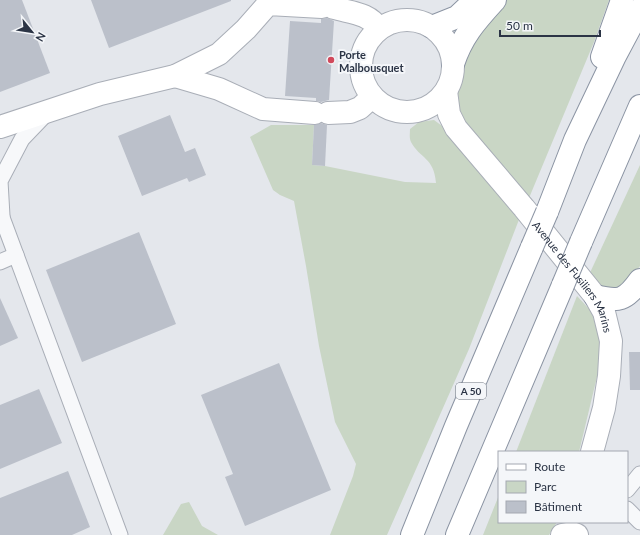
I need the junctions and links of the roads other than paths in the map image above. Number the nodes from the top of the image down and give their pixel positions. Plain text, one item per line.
1 (475, 0) edge
2 (495, 0) edge
3 (622, 0) edge
4 (640, 9) edge
5 (432, 27) junction
6 (379, 29) junction
7 (453, 64) junction
8 (175, 76) junction
9 (446, 91) junction
10 (372, 97) junction
11 (640, 106) edge
12 (51, 109) junction
13 (420, 110) junction
14 (0, 127) edge
15 (456, 128) junction
16 (640, 132) edge
17 (575, 140) junction
18 (1, 214) edge
19 (592, 216) junction
20 (16, 255) junction
21 (0, 262) edge
22 (640, 280) edge
23 (595, 296) junction
24 (502, 427) junction
25 (592, 451) edge
26 (640, 474) edge
27 (628, 489) edge
28 (628, 511) edge
29 (640, 522) edge
30 (120, 535) edge
31 (412, 535) edge
32 (457, 535) edge
33 (470, 535) edge

1 - 5 main road
2 - 7 main road
3 - 17 main road
4 - 17 main road, A 50
5 - 6 main road
5 - 7 main road
6 - 8 main road
6 - 10 main road
7 - 9 main road
8 - 10 main road
8 - 12 main road
9 - 13 main road
9 - 15 main road, Avenue des Fusiliers Marins
10 - 13 main road
11 - 19 main road
12 - 14 main road
12 - 18 street
13 - 15 main road, Avenue des Fusiliers Marins
15 - 23 main road, Avenue des Fusiliers Marins
16 - 19 main road
17 - 31 main road, A 50, bridge
18 - 20 street
19 - 24 main road, bridge
20 - 21 street
20 - 30 street
22 - 23 main road
23 - 25 main road, Avenue des Fusiliers Marins
24 - 32 main road
24 - 33 main road
26 - 27 street
28 - 29 street

